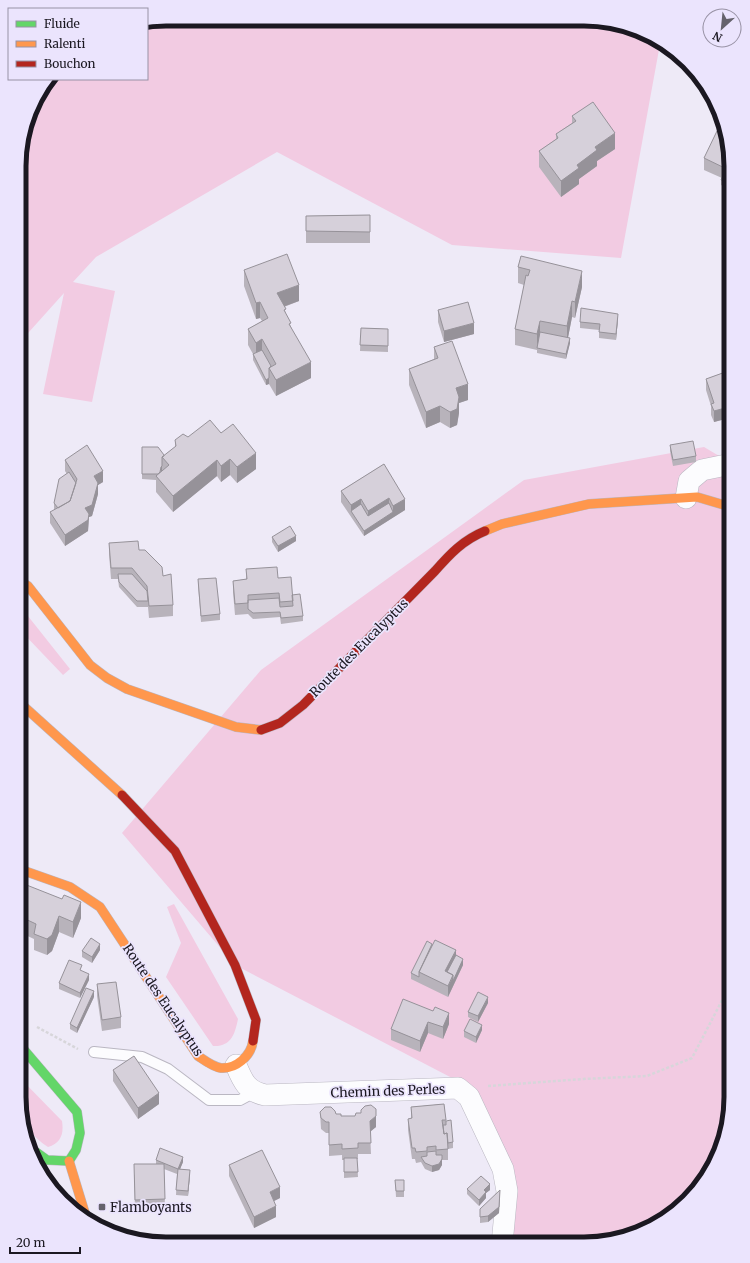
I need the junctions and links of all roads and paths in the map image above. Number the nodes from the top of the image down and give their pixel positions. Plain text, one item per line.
1 (724, 465) edge
2 (686, 498) junction
3 (724, 505) edge
4 (26, 585) edge
5 (26, 708) edge
6 (26, 871) edge
7 (724, 996) edge
8 (33, 1025) dead end
9 (26, 1052) edge
10 (94, 1052) joint
11 (236, 1066) junction
12 (458, 1088) junction
13 (253, 1093) junction
14 (40, 1158) edge
15 (69, 1161) junction
16 (84, 1210) edge
17 (503, 1237) edge

1 - 2 street
2 - 3 main road, Route des Eucalyptus
2 - 4 main road, Route des Eucalyptus
5 - 11 main road
6 - 11 main road, Route des Eucalyptus
7 - 12 path
8 - 10 path
9 - 15 main road
10 - 13 lane
11 - 13 street
12 - 13 street, Chemin des Perles
12 - 17 street, Chemin des Perles
14 - 15 main road
15 - 16 main road

